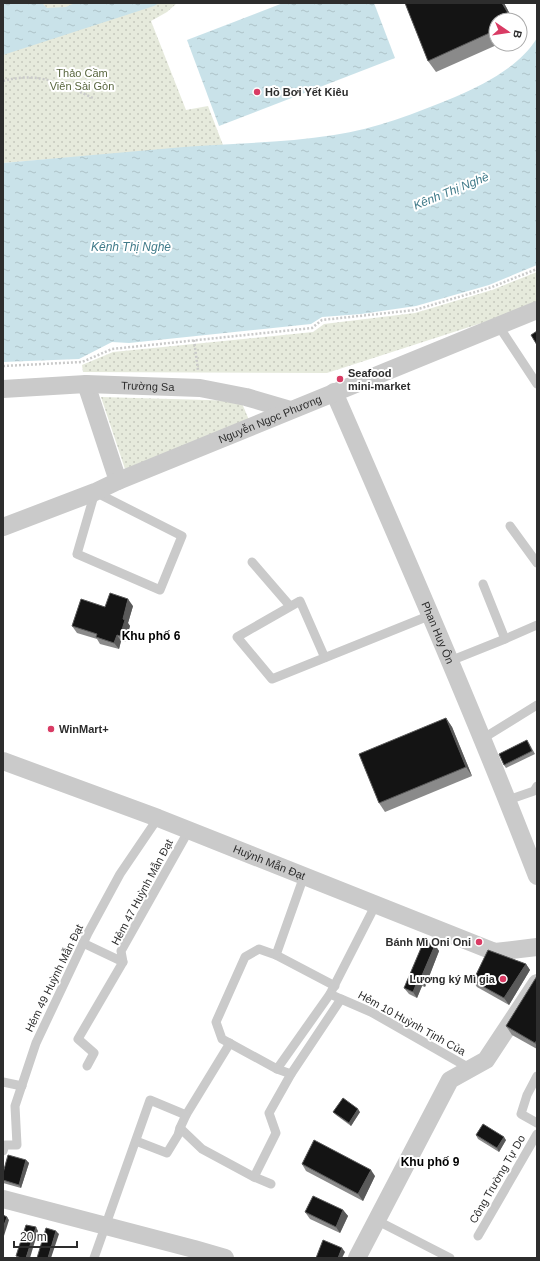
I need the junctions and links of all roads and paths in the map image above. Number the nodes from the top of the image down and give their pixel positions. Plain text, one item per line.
1 (3, 81) edge
2 (95, 99) dead end
3 (537, 269) edge
4 (537, 310) edge
5 (498, 325) junction
6 (194, 340) junction
7 (3, 366) edge
8 (86, 384) junction
9 (537, 384) edge
10 (200, 388) junction
11 (3, 389) edge
12 (334, 392) junction
13 (290, 410) junction
14 (118, 481) junction
15 (95, 492) junction
16 (510, 526) dead end
17 (3, 527) edge
18 (252, 562) dead end
19 (537, 563) edge
20 (483, 584) dead end
21 (290, 606) junction
22 (431, 614) junction
23 (537, 625) edge
24 (505, 639) junction
25 (325, 658) junction
26 (450, 661) junction
27 (537, 705) edge
28 (482, 739) junction
29 (3, 761) edge
30 (537, 786) edge
31 (508, 800) junction
32 (158, 818) junction
33 (189, 830) junction
34 (304, 876) junction
35 (537, 876) edge
36 (376, 904) junction
37 (83, 943) junction
38 (537, 947) edge
39 (276, 954) junction
40 (123, 962) junction
41 (537, 983) edge
42 (333, 990) junction
43 (341, 998) junction
44 (230, 1043) junction
45 (87, 1066) dead end
46 (277, 1069) junction
47 (471, 1069) junction
48 (291, 1074) junction
49 (537, 1076) edge
50 (3, 1082) edge
51 (22, 1086) junction
52 (186, 1115) junction
53 (537, 1123) edge
54 (180, 1128) junction
55 (537, 1134) edge
56 (136, 1141) junction
57 (3, 1151) edge
58 (254, 1177) junction
59 (271, 1184) dead end
60 (3, 1199) edge
61 (376, 1220) junction
62 (106, 1226) junction
63 (478, 1236) dead end
64 (193, 1253) edge
65 (94, 1258) edge
66 (225, 1258) edge
67 (357, 1258) edge
68 (450, 1258) edge

1 - 2 path
3 - 6 path
4 - 5 street, Nguyễn Ngọc Phương
5 - 9 lane
5 - 12 street, Nguyễn Ngọc Phương
6 - 7 path
6 - 10 path
8 - 10 street, Trường Sa
8 - 11 street, Trường Sa
8 - 14 street
10 - 13 street, Trường Sa
12 - 13 street, Nguyễn Ngọc Phương
12 - 22 street, Phan Huy Ôn
13 - 14 street, Nguyễn Ngọc Phương
14 - 15 street, Nguyễn Ngọc Phương
15 - 15 lane
15 - 17 street, Nguyễn Ngọc Phương
16 - 19 lane
18 - 21 lane
20 - 24 lane
21 - 25 lane
21 - 25 lane
22 - 25 lane
22 - 26 street, Phan Huy Ôn
23 - 24 lane
24 - 26 lane
26 - 28 street, Phan Huy Ôn
27 - 28 lane
28 - 31 street, Phan Huy Ôn
29 - 32 street, Huỳnh Mẫn Đạt
30 - 31 lane
31 - 35 street, Phan Huy Ôn
32 - 33 street, Huỳnh Mẫn Đạt
32 - 37 lane, Hẻm 49 Huỳnh Mẫn Đạt
33 - 34 street, Huỳnh Mẫn Đạt
33 - 40 lane, Hẻm 47 Huỳnh Mẫn Đạt
34 - 36 street, Huỳnh Mẫn Đạt
34 - 39 lane
36 - 38 street, Huỳnh Mẫn Đạt
36 - 42 lane
37 - 40 lane
37 - 51 lane, Hẻm 49 Huỳnh Mẫn Đạt
39 - 42 lane, Hẻm 10 Huỳnh Tịnh Của
39 - 44 lane, Hẻm 10 Huỳnh Tịnh Của
40 - 45 lane, Hẻm 47 Huỳnh Mẫn Đạt
41 - 47 street
42 - 43 lane, Hẻm 10 Huỳnh Tịnh Của
42 - 46 lane
43 - 47 lane, Hẻm 10 Huỳnh Tịnh Của
43 - 48 lane
44 - 46 lane
44 - 52 lane
46 - 48 lane
47 - 61 street
48 - 58 lane
49 - 53 lane
50 - 51 lane
51 - 57 lane, Hẻm 49 Huỳnh Mẫn Đạt
52 - 54 lane
52 - 56 lane
54 - 56 lane
54 - 58 lane
55 - 63 lane, Công Trường Tự Do
56 - 62 lane
58 - 59 lane
60 - 62 street
61 - 67 street
61 - 68 lane
62 - 64 street
62 - 65 lane
64 - 66 street

